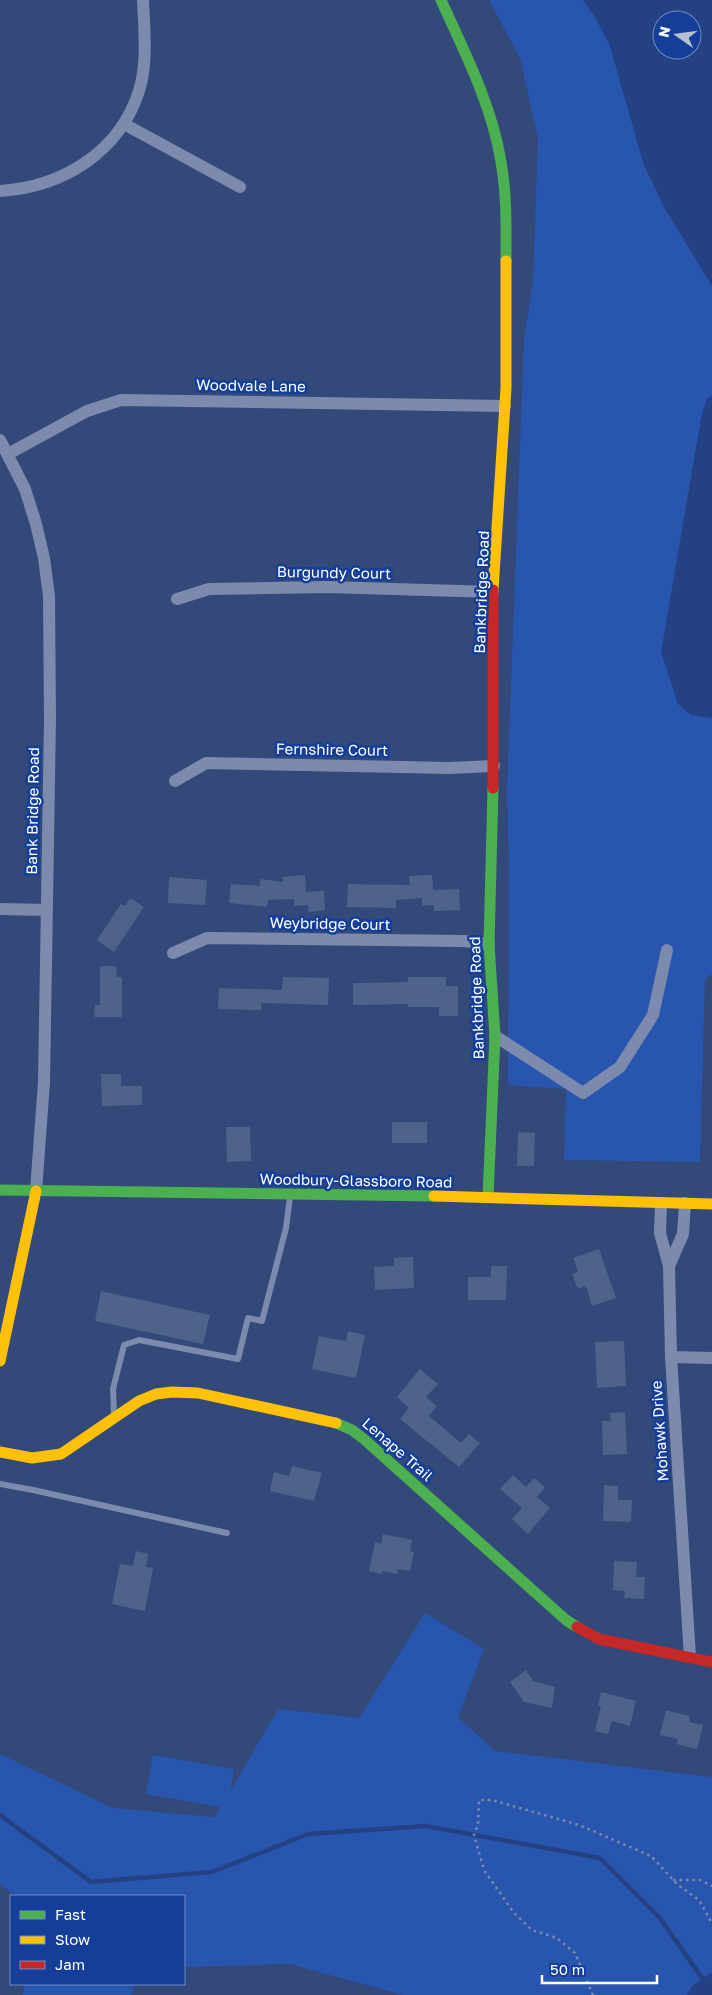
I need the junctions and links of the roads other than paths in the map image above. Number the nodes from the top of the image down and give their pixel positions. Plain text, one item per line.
1 (143, 0) edge
2 (441, 0) edge
3 (124, 124) junction
4 (240, 187) dead end
5 (0, 191) edge
6 (505, 406) junction
7 (0, 440) edge
8 (8, 454) junction
9 (493, 592) junction
10 (177, 600) dead end
11 (494, 766) junction
12 (175, 781) dead end
13 (0, 909) edge
14 (47, 910) junction
15 (489, 944) junction
16 (667, 950) dead end
17 (172, 953) dead end
18 (495, 1036) junction
19 (0, 1190) edge
20 (36, 1191) junction
21 (290, 1194) junction
22 (488, 1197) junction
23 (685, 1203) junction
24 (662, 1204) junction
25 (712, 1204) edge
26 (669, 1266) junction
27 (671, 1357) junction
28 (712, 1358) edge
29 (0, 1361) edge
30 (114, 1418) junction
31 (0, 1452) edge
32 (0, 1484) edge
33 (227, 1533) dead end
34 (690, 1657) junction
35 (712, 1662) edge

1 - 3 street
2 - 6 street, Bankbridge Road
3 - 4 street
3 - 5 street
6 - 8 street, Woodvale Lane
6 - 9 street, Bankbridge Road
7 - 8 street, Bank Bridge Road
8 - 14 street, Bank Bridge Road
9 - 10 street, Burgundy Court
9 - 11 street, Bankbridge Road
11 - 12 street, Fernshire Court
11 - 15 street, Bankbridge Road
13 - 14 street
14 - 20 street, Bank Bridge Road
15 - 17 street, Weybridge Court
15 - 18 street, Bankbridge Road
16 - 18 street
18 - 22 street, Bankbridge Road
19 - 20 street, Woodbury-Glassboro Road
20 - 21 street, Woodbury-Glassboro Road
20 - 29 street
21 - 22 street, Woodbury-Glassboro Road
21 - 30 lane
22 - 24 street, Woodbury-Glassboro Road
23 - 24 street, Woodbury-Glassboro Road
23 - 25 street, Woodbury-Glassboro Road
23 - 26 street
24 - 26 street, Mohawk Drive
26 - 27 street, Mohawk Drive
27 - 28 street
27 - 34 street, Mohawk Drive
30 - 31 street, Lenape Trail
30 - 34 street, Lenape Trail
32 - 33 lane
34 - 35 street, Lenape Trail

